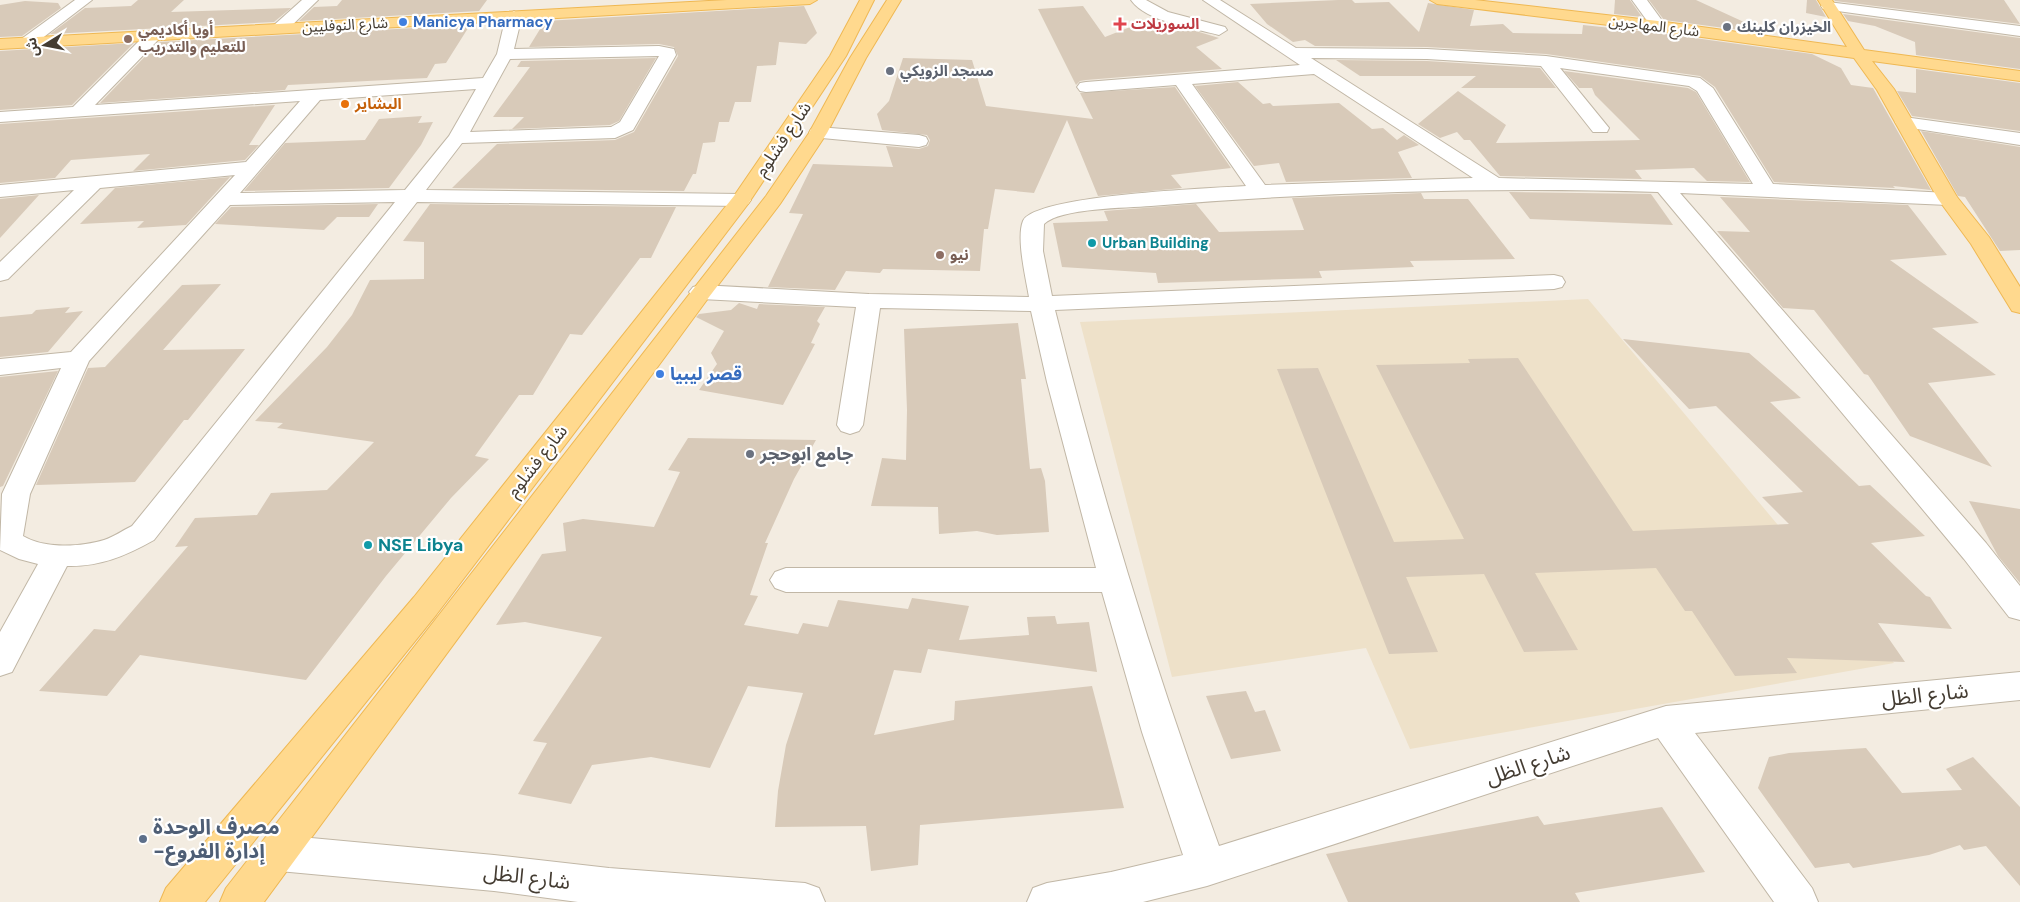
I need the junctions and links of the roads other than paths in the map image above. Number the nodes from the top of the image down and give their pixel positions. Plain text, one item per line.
1 (85, 0) edge
2 (311, 0) edge
3 (810, 0) edge
4 (867, 0) edge
5 (894, 0) edge
6 (1138, 0) edge
7 (1210, 0) edge
8 (1436, 0) edge
9 (1639, 0) edge
10 (708, 2) edge
11 (1827, 3) edge
12 (514, 16) junction
13 (1658, 26) junction
14 (279, 29) junction
15 (1219, 30) dead end
16 (2020, 31) edge
17 (153, 36) junction
18 (26, 43) junction
19 (0, 44) edge
20 (1294, 53) junction
21 (505, 54) junction
22 (1859, 54) junction
23 (848, 57) junction
24 (1546, 61) junction
25 (1319, 69) junction
26 (2020, 76) edge
27 (1181, 80) junction
28 (489, 84) junction
29 (1086, 87) dead end
30 (314, 96) junction
31 (79, 111) junction
32 (0, 117) edge
33 (1904, 122) junction
34 (1600, 128) dead end
35 (818, 133) junction
36 (457, 138) junction
37 (2020, 139) edge
38 (918, 141) dead end
39 (253, 167) junction
40 (94, 182) junction
41 (1492, 182) junction
42 (1663, 186) junction
43 (1766, 189) junction
44 (0, 190) edge
45 (1260, 192) junction
46 (409, 196) junction
47 (224, 199) junction
48 (1948, 199) junction
49 (741, 200) junction
50 (0, 274) edge
51 (1554, 282) dead end
52 (701, 292) junction
53 (869, 301) junction
54 (1040, 304) junction
55 (2020, 306) edge
56 (78, 359) junction
57 (0, 367) edge
58 (850, 425) dead end
59 (58, 555) junction
60 (786, 580) dead end
61 (1115, 580) junction
62 (2020, 608) edge
63 (0, 663) edge
64 (2020, 686) edge
65 (1666, 721) junction
66 (279, 852) junction
67 (1207, 868) junction
68 (606, 895) edge
69 (180, 902) edge
70 (240, 902) edge
71 (805, 902) edge
72 (1047, 902) edge
73 (1798, 902) edge

1 - 18 street
2 - 14 street
3 - 10 main road, شارع النوفليين
4 - 23 main road, شارع فشلوم
5 - 23 main road, شارع فشلوم
6 - 15 street
7 - 20 street
8 - 13 main road, شارع المهاجرين
9 - 13 street
10 - 12 main road, شارع النوفليين
11 - 16 street
11 - 22 main road
12 - 14 main road, شارع النوفليين
12 - 21 street
13 - 22 main road, شارع المهاجرين
14 - 17 main road, شارع النوفليين
17 - 18 main road, شارع النوفليين
17 - 31 street
18 - 19 main road, شارع النوفليين
20 - 24 street
20 - 25 street
21 - 28 street
21 - 36 street
22 - 26 main road, شارع المهاجرين
22 - 33 main road
23 - 35 main road, شارع فشلوم
23 - 49 main road, شارع فشلوم
24 - 34 street
24 - 43 street
25 - 27 street
25 - 41 street
27 - 29 street
27 - 45 street
28 - 30 street
28 - 36 street
30 - 31 street
30 - 39 street
31 - 32 street
33 - 37 street
33 - 48 main road
35 - 38 street
35 - 52 main road, شارع فشلوم
36 - 46 street
39 - 40 street
39 - 47 street
40 - 44 street
40 - 50 street
41 - 42 street
41 - 45 street
42 - 43 street
42 - 62 street
43 - 48 street
45 - 54 street
46 - 47 street
46 - 49 street
46 - 59 street
47 - 56 street
48 - 55 main road
49 - 69 main road, شارع فشلوم
51 - 54 street
52 - 53 street
52 - 66 main road, شارع فشلوم
53 - 54 street
53 - 58 street
54 - 61 street
56 - 57 street
56 - 59 street
59 - 63 street
60 - 61 street
61 - 67 street
64 - 65 street, شارع الظل
65 - 67 street, شارع الظل
65 - 73 street
66 - 68 street, شارع الظل
66 - 70 main road, شارع فشلوم
67 - 72 street, شارع الظل
68 - 71 street, شارع الظل

